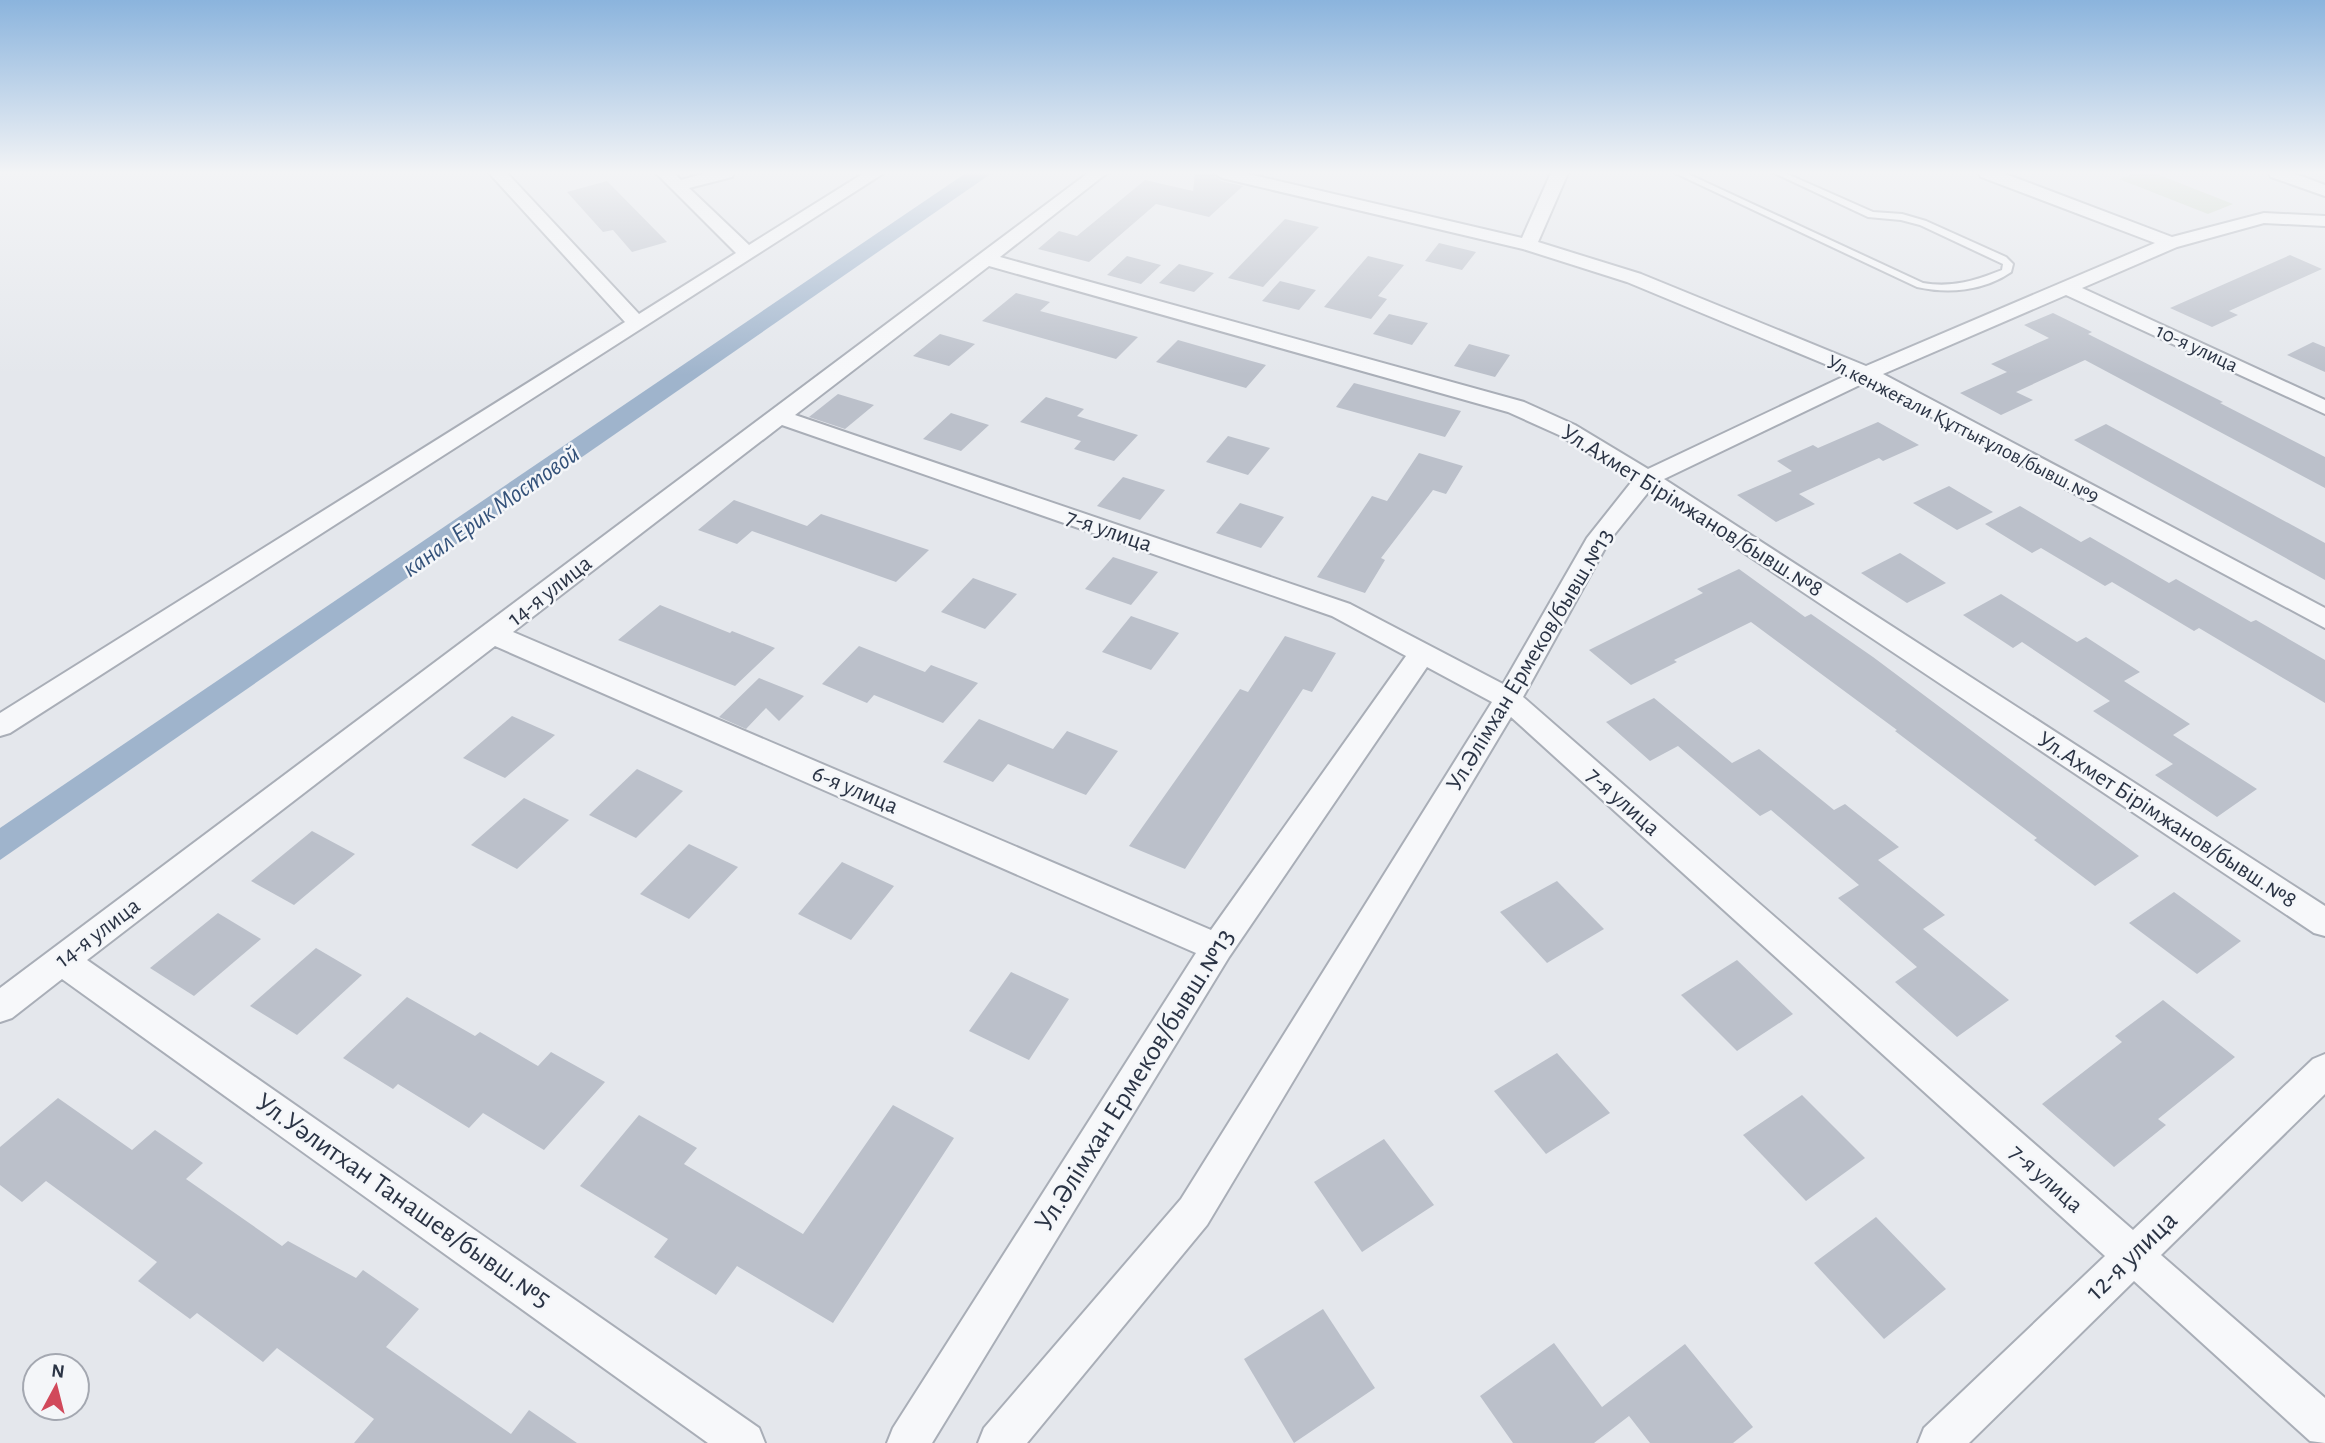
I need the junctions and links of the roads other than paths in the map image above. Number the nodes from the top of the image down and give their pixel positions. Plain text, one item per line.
1 (560, 240) edge
2 (734, 240) edge
3 (770, 240) edge
4 (1010, 240) edge
5 (1508, 240) edge
6 (1530, 240) edge
7 (1824, 240) edge
8 (1962, 240) edge
9 (2164, 240) edge
10 (2181, 240) edge
11 (2171, 243) junction
12 (1528, 245) junction
13 (748, 254) junction
14 (985, 259) junction
15 (2070, 289) junction
16 (637, 323) junction
17 (1866, 374) junction
18 (2325, 408) edge
19 (776, 416) junction
20 (1647, 478) junction
21 (2325, 619) edge
22 (493, 634) junction
23 (1422, 654) junction
24 (1508, 699) junction
25 (0, 726) edge
26 (2325, 923) edge
27 (1217, 947) junction
28 (62, 960) junction
29 (0, 1007) edge
30 (2325, 1070) edge
31 (2133, 1256) junction
32 (2325, 1426) edge
33 (744, 1443) edge
34 (908, 1443) edge
35 (999, 1443) edge
36 (1939, 1443) edge

1 - 16 street
2 - 13 street
3 - 13 street
4 - 14 street, 14-я улица
5 - 12 street, Ул.кенжеғали Құттығұлов/бывш.№9
6 - 12 street
7 - 8 lane
9 - 11 street
10 - 11 street, Ул.Әлімхан Ермеков/бывш.№13
11 - 15 street, Ул.Әлімхан Ермеков/бывш.№13
12 - 17 street, Ул.кенжеғали Құттығұлов/бывш.№9
13 - 16 street
14 - 19 street, 14-я улица
14 - 20 street, Ул.Ахмет Бірімжанов/бывш.№8
15 - 17 street, Ул.Әлімхан Ермеков/бывш.№13
15 - 18 street, 10-я улица
16 - 25 street
17 - 20 street, Ул.Әлімхан Ермеков/бывш.№13
17 - 21 street, Ул.кенжеғали Құттығұлов/бывш.№9
19 - 22 street, 14-я улица
19 - 23 street, 7-я улица
20 - 24 street, Ул.Әлімхан Ермеков/бывш.№13
20 - 26 street, Ул.Ахмет Бірімжанов/бывш.№8
22 - 27 street, 6-я улица
22 - 28 street, 14-я улица
23 - 24 street, 7-я улица
23 - 27 street, Ул.Әлімхан Ермеков/бывш.№13
24 - 31 street, 7-я улица
24 - 35 street, Ул.Әлімхан Ермеков/бывш.№13
27 - 34 street, Ул.Әлімхан Ермеков/бывш.№13
28 - 29 street, 14-я улица
28 - 33 street, Ул.Уәлитхан Танашев/бывш.№5
30 - 31 street, 12-я улица
31 - 32 street, 7-я улица
31 - 36 street, 12-я улица

